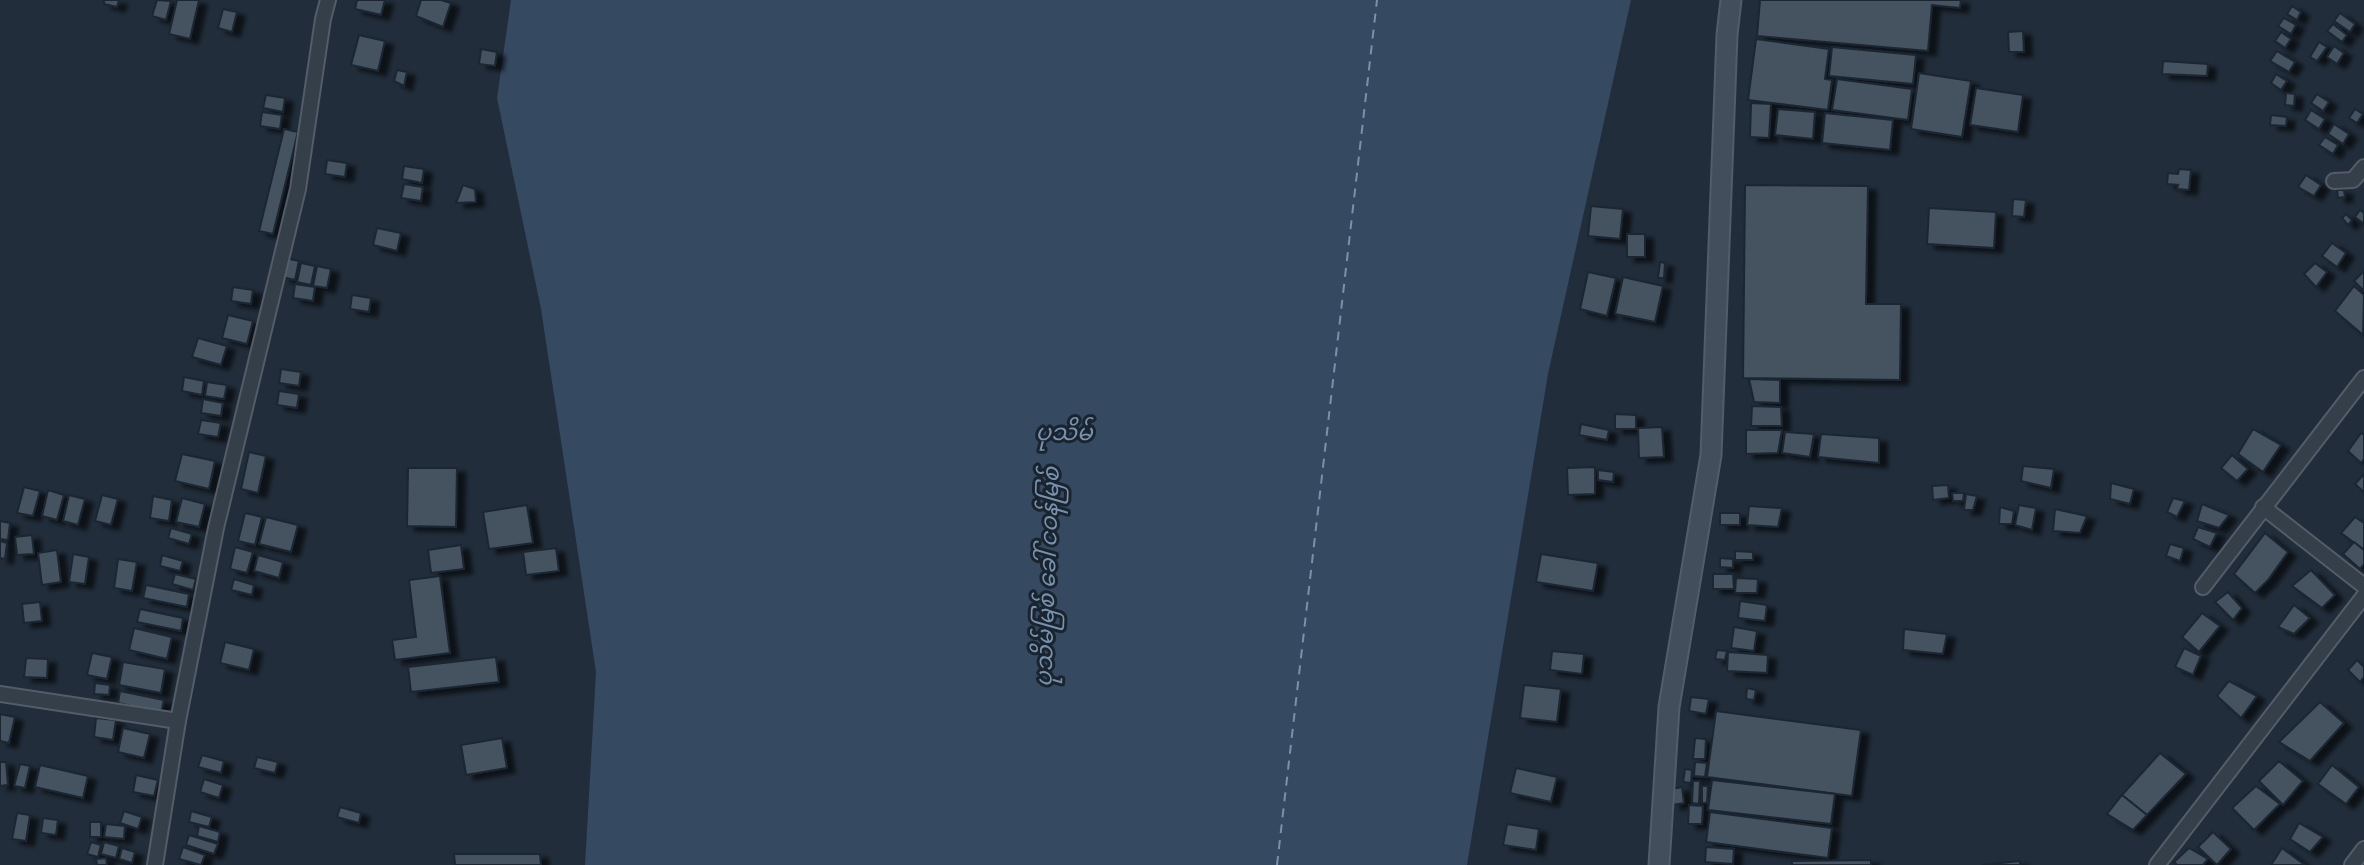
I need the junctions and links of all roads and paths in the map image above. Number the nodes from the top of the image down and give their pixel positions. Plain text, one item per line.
1 (328, 0) edge
2 (1731, 0) edge
3 (2364, 167) edge
4 (2334, 181) dead end
5 (2364, 378) edge
6 (2263, 507) junction
7 (2364, 586) edge
8 (2203, 587) dead end
9 (2364, 596) edge
10 (0, 694) edge
11 (177, 721) junction
12 (2364, 849) edge
13 (155, 865) edge
14 (1659, 865) edge
15 (2157, 865) edge
16 (2352, 865) edge

1 - 11 street
2 - 14 street
3 - 4 street
5 - 6 street
6 - 7 street
6 - 8 street
9 - 15 street
10 - 11 street
11 - 13 street
12 - 16 street

